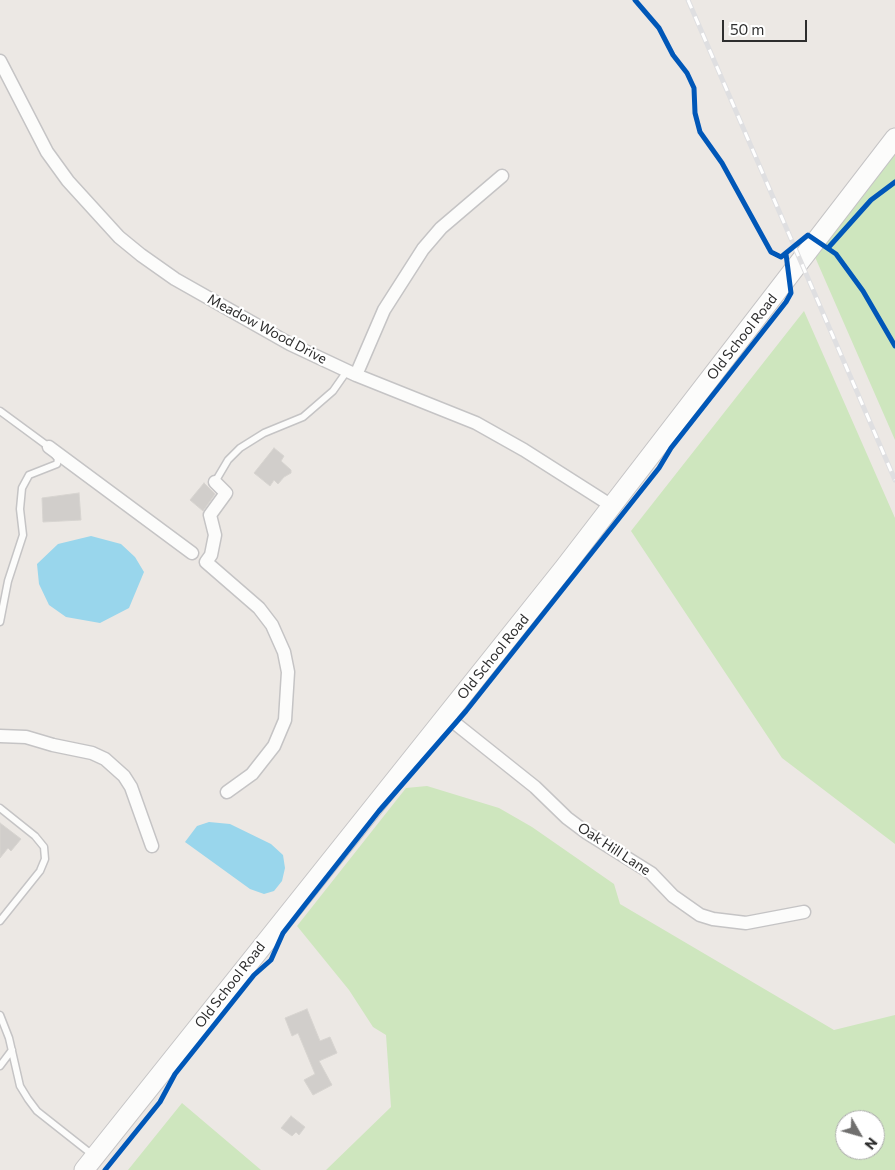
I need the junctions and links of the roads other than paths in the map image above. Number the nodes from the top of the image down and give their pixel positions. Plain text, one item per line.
1 (0, 61) edge
2 (895, 138) edge
3 (502, 176) dead end
4 (351, 373) junction
5 (0, 411) edge
6 (49, 447) junction
7 (215, 482) joint
8 (612, 506) junction
9 (192, 553) dead end
10 (0, 622) edge
11 (446, 716) junction
12 (0, 736) edge
13 (228, 792) dead end
14 (0, 808) edge
15 (152, 846) dead end
16 (804, 912) dead end
17 (0, 921) edge
18 (0, 1015) edge
19 (12, 1050) junction
20 (0, 1066) edge
21 (89, 1163) edge

1 - 4 street, Meadow Wood Drive
2 - 8 street, Old School Road
3 - 4 street
4 - 7 lane
4 - 8 street, Meadow Wood Drive
5 - 6 lane
6 - 9 street
6 - 10 lane
7 - 13 street
8 - 11 street, Old School Road
11 - 16 street, Oak Hill Lane
11 - 21 street, Old School Road
12 - 15 street
14 - 17 lane
18 - 19 lane
19 - 20 lane
19 - 21 lane

